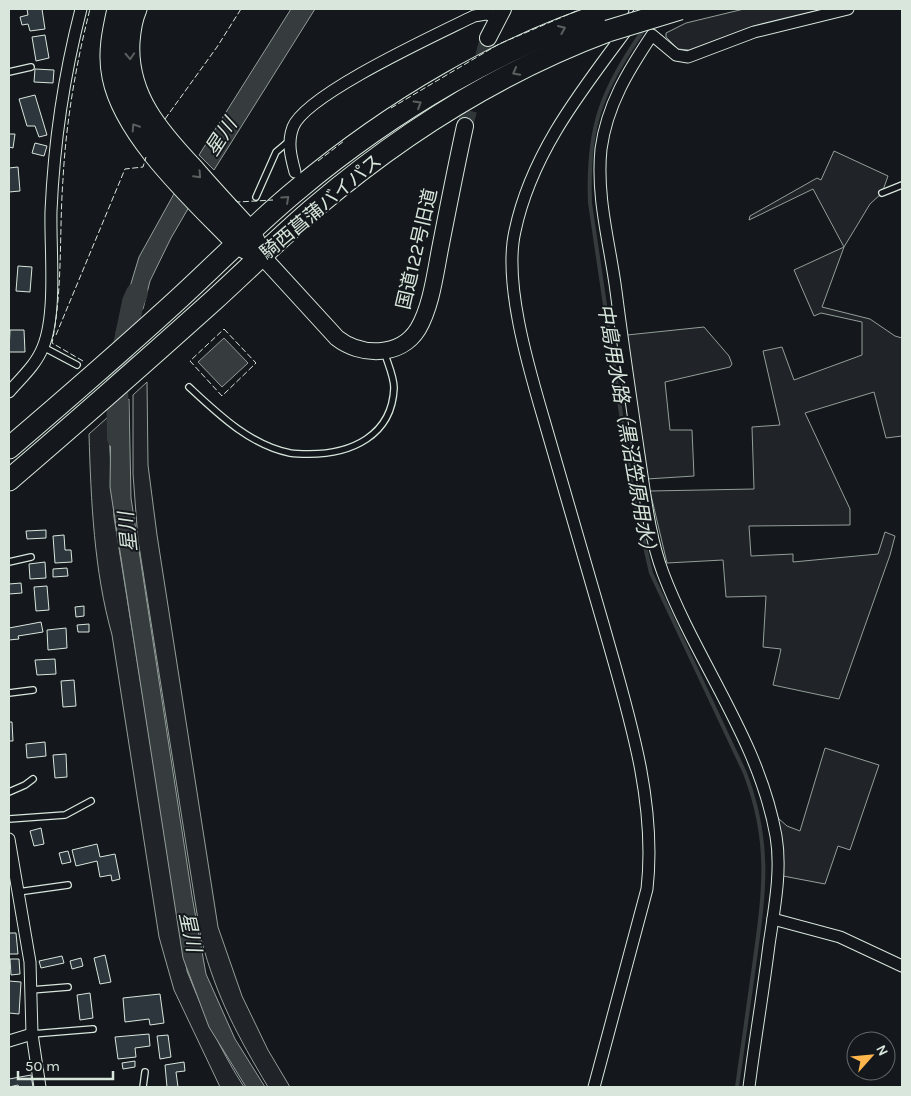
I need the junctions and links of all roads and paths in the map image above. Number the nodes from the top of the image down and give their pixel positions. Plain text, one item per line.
1 (81, 9) edge
2 (118, 9) edge
3 (136, 9) edge
4 (618, 9) edge
5 (642, 9) edge
6 (671, 9) edge
7 (680, 9) edge
8 (848, 9) edge
9 (501, 13) edge
10 (662, 22) dead end
11 (488, 38) tunnel mouth
12 (31, 67) dead end
13 (9, 72) edge
14 (464, 126) tunnel mouth
15 (289, 142) junction
16 (169, 157) junction
17 (295, 172) dead end
18 (902, 184) edge
19 (882, 193) dead end
20 (256, 197) dead end
21 (244, 238) junction
22 (262, 256) junction
23 (43, 347) junction
24 (384, 351) junction
25 (189, 388) dead end
26 (83, 391) junction
27 (9, 392) edge
28 (9, 448) edge
29 (9, 465) edge
30 (9, 480) edge
31 (31, 557) dead end
32 (9, 562) edge
33 (33, 690) dead end
34 (9, 693) edge
35 (33, 779) dead end
36 (9, 792) edge
37 (91, 801) dead end
38 (9, 819) edge
39 (9, 839) edge
40 (68, 885) dead end
41 (13, 892) edge
42 (773, 919) junction
43 (902, 966) edge
44 (68, 986) dead end
45 (31, 990) junction
46 (94, 1029) dead end
47 (32, 1034) junction
48 (9, 1041) edge
49 (145, 1072) dead end
50 (40, 1087) edge
51 (143, 1087) edge
52 (594, 1087) edge
53 (749, 1087) edge

1 - 23 street
16 -> 2 highway
3 -> 16 highway
21 -> 4 highway, 騎西菖蒲バイパス
5 - 52 street
6 - 10 lane
7 -> 22 highway, 騎西菖蒲バイパス, bridge
8 - 42 street
9 - 11 street
9 - 15 street
12 - 13 lane
14 - 24 street, 国道122号旧道
15 - 17 street
15 - 20 lane
16 - 21 highway
18 - 19 lane
21 - 22 highway
21 - 26 highway, 騎西菖蒲バイパス
22 - 24 street
22 - 26 highway, 騎西菖蒲バイパス
23 - 26 lane
23 - 27 street
24 - 25 lane
26 - 28 highway, 騎西菖蒲バイパス
26 - 29 highway
26 - 30 highway, 騎西菖蒲バイパス
31 - 32 lane
33 - 34 lane
35 - 36 lane
37 - 38 lane
39 - 41 street
40 - 41 lane
41 - 45 street
42 - 43 street
42 - 53 street
44 - 45 lane
45 - 47 street
46 - 47 lane
47 - 48 street
47 - 50 street
49 - 51 lane

